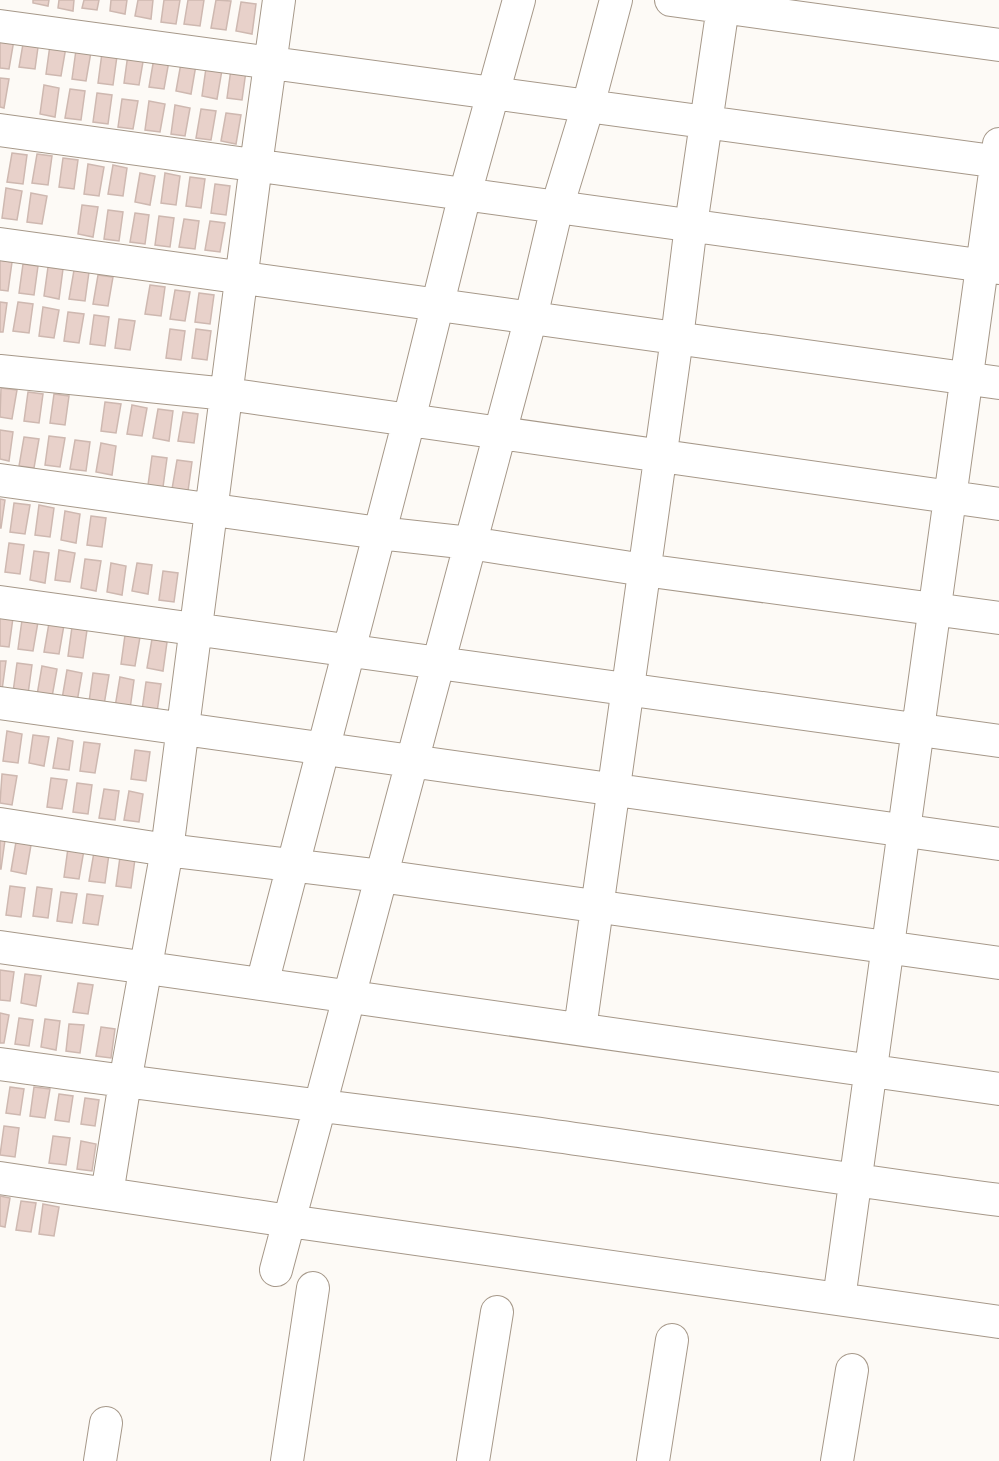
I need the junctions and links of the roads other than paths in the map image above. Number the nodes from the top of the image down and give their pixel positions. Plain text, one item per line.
1 (279, 0) edge
2 (519, 0) edge
3 (616, 0) edge
4 (671, 0) edge
5 (724, 4) edge
6 (0, 26) edge
7 (999, 45) edge
8 (271, 62) junction
9 (494, 93) junction
10 (588, 106) junction
11 (707, 122) junction
12 (0, 130) edge
13 (998, 156) edge
14 (256, 165) junction
15 (465, 194) junction
16 (557, 207) junction
17 (691, 225) junction
18 (0, 244) edge
19 (990, 266) edge
20 (243, 277) junction
21 (439, 304) junction
22 (531, 317) junction
23 (677, 338) junction
24 (0, 371) edge
25 (966, 378) junction
26 (999, 383) edge
27 (227, 394) junction
28 (409, 420) junction
29 (500, 433) junction
30 (660, 456) junction
31 (0, 480) edge
32 (950, 497) junction
33 (999, 504) edge
34 (213, 509) junction
35 (379, 533) junction
36 (470, 543) junction
37 (644, 570) junction
38 (0, 602) edge
39 (935, 609) junction
40 (999, 618) edge
41 (197, 628) junction
42 (349, 650) junction
43 (438, 662) junction
44 (628, 689) junction
45 (0, 704) edge
46 (183, 729) junction
47 (918, 729) junction
48 (999, 741) edge
49 (323, 749) junction
50 (412, 762) junction
51 (613, 790) junction
52 (0, 824) edge
53 (904, 831) junction
54 (999, 844) edge
55 (167, 850) junction
56 (293, 866) junction
57 (381, 876) junction
58 (597, 906) junction
59 (0, 947) edge
60 (888, 948) junction
61 (999, 963) edge
62 (146, 966) junction
63 (262, 984) junction
64 (349, 996) junction
65 (580, 1029) junction
66 (0, 1064) edge
67 (871, 1071) junction
68 (125, 1082) junction
69 (999, 1089) edge
70 (320, 1106) junction
71 (0, 1178) edge
72 (855, 1181) junction
73 (107, 1194) junction
74 (999, 1200) edge
75 (289, 1221) junction
76 (276, 1270) dead end
77 (313, 1288) dead end
78 (839, 1299) junction
79 (498, 1312) dead end
80 (999, 1322) edge
81 (672, 1340) dead end
82 (852, 1370) dead end
83 (106, 1423) dead end
84 (100, 1461) edge
85 (287, 1461) edge
86 (473, 1461) edge
87 (653, 1461) edge
88 (837, 1461) edge

1 - 8 street
2 - 9 street
3 - 10 street
4 - 5 street
5 - 7 street
5 - 11 street
6 - 8 street
8 - 9 street
8 - 14 street
9 - 10 street
9 - 15 street
10 - 11 street
10 - 16 street
11 - 13 street
11 - 17 street
12 - 14 street
13 - 19 street
14 - 15 street
14 - 20 street
15 - 16 street
15 - 21 street
16 - 17 street
16 - 22 street
17 - 19 street
17 - 23 street
18 - 20 street
19 - 25 street
20 - 21 street
20 - 27 street
21 - 22 street
21 - 28 street
22 - 23 street
22 - 29 street
23 - 25 street
23 - 30 street
24 - 27 street
25 - 26 street
25 - 32 street
27 - 28 street
27 - 34 street
28 - 29 street
28 - 35 street
29 - 30 street
29 - 36 street
30 - 32 street
30 - 37 street
31 - 34 street
32 - 33 street
32 - 39 street
34 - 35 street
34 - 41 street
35 - 36 street
35 - 42 street
36 - 37 street
36 - 43 street
37 - 39 street
37 - 44 street
38 - 41 street
39 - 40 street
39 - 47 street
41 - 42 street
41 - 46 street
42 - 43 street
42 - 49 street
43 - 44 street
43 - 50 street
44 - 47 street
44 - 51 street
45 - 46 street
46 - 49 street
46 - 55 street
47 - 48 street
47 - 53 street
49 - 50 street
49 - 56 street
50 - 51 street
50 - 57 street
51 - 53 street
51 - 58 street
52 - 55 street
53 - 54 street
53 - 60 street
55 - 56 street
55 - 62 street
56 - 57 street
56 - 63 street
57 - 58 street
57 - 64 street
58 - 60 street
58 - 65 street
59 - 62 street
60 - 61 street
60 - 67 street
62 - 63 street
62 - 68 street
63 - 64 street
64 - 65 street
64 - 70 street
65 - 67 street
66 - 68 street
67 - 69 street
67 - 72 street
68 - 70 street
68 - 73 street
70 - 72 street
70 - 75 street
71 - 73 street
72 - 74 street
72 - 78 street
73 - 75 street
75 - 76 street
75 - 78 street
77 - 85 street
78 - 80 street
79 - 86 street
81 - 87 street
82 - 88 street
83 - 84 street

